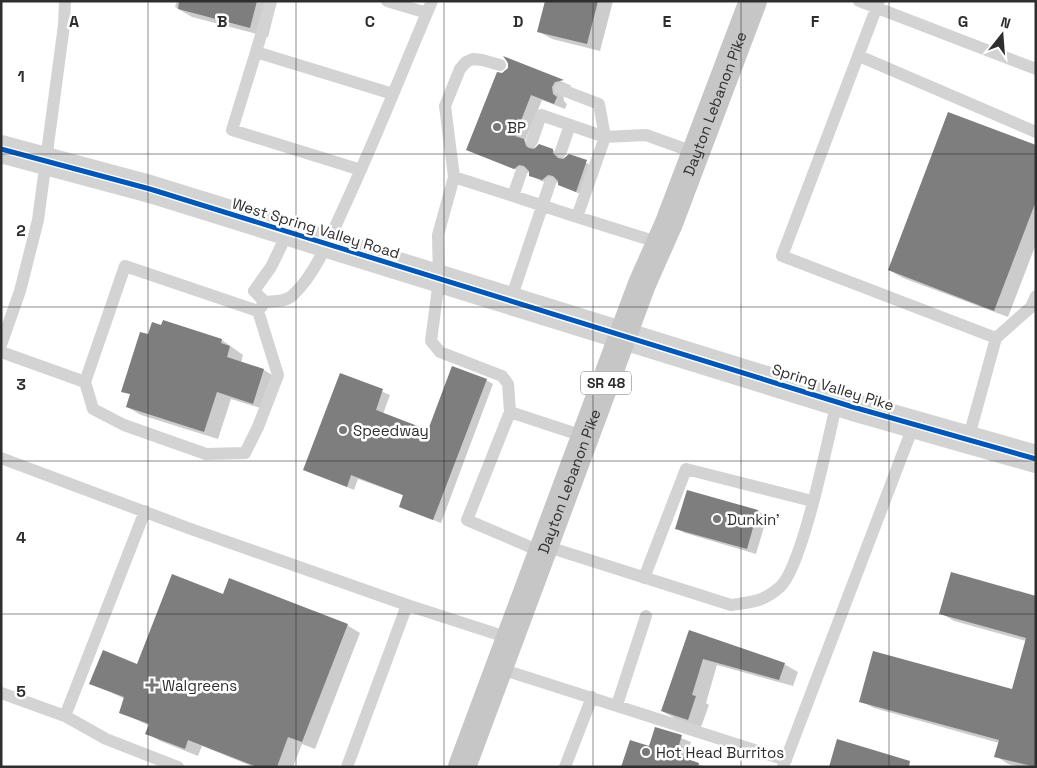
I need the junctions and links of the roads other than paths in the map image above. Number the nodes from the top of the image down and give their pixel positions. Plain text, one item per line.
1 (271, 1) edge
2 (387, 1) edge
3 (432, 1) edge
4 (754, 1) edge
5 (859, 1) edge
6 (64, 2) edge
7 (878, 5) edge
8 (427, 13) junction
9 (256, 52) junction
10 (858, 56) junction
11 (500, 65) dead end
12 (1036, 69) edge
13 (560, 89) dead end
14 (393, 94) junction
15 (570, 125) junction
16 (1036, 132) edge
17 (605, 136) junction
18 (532, 142) dead end
19 (1, 149) edge
20 (561, 151) dead end
21 (696, 153) junction
22 (47, 161) junction
23 (361, 170) junction
24 (521, 173) dead end
25 (454, 177) junction
26 (550, 183) dead end
27 (513, 196) junction
28 (542, 206) junction
29 (577, 217) junction
30 (288, 232) junction
31 (660, 243) junction
32 (327, 244) junction
33 (439, 280) junction
34 (1036, 296) edge
35 (510, 302) junction
36 (261, 307) junction
37 (623, 334) junction
38 (996, 338) junction
39 (1, 345) edge
40 (1, 352) edge
41 (85, 382) junction
42 (837, 402) junction
43 (510, 412) junction
44 (914, 424) junction
45 (586, 437) junction
46 (968, 440) junction
47 (1, 458) edge
48 (1036, 459) edge
49 (812, 501) junction
50 (145, 511) junction
51 (544, 549) junction
52 (644, 578) junction
53 (407, 605) junction
54 (646, 616) dead end
55 (509, 638) junction
56 (498, 668) junction
57 (1, 693) edge
58 (592, 697) junction
59 (617, 705) junction
60 (65, 716) junction
61 (784, 763) edge
62 (178, 767) edge
63 (347, 767) edge
64 (462, 767) edge
65 (564, 767) edge

1 - 9 lane
2 - 8 lane
3 - 8 lane
4 - 21 main road, Dayton Lebanon Pike / SR 48
5 - 7 lane
6 - 22 lane
7 - 10 lane
7 - 12 lane
8 - 14 lane
9 - 14 lane
9 - 23 lane
10 - 16 lane
10 - 38 lane
11 - 25 lane
13 - 17 lane
14 - 23 lane
15 - 17 lane
15 - 18 lane
15 - 20 lane
17 - 21 lane
17 - 29 lane
19 - 22 street, West Spring Valley Road
21 - 31 main road, Dayton Lebanon Pike / SR 48
22 - 30 street, West Spring Valley Road
22 - 39 lane
23 - 32 lane
24 - 27 lane
25 - 27 lane
25 - 33 lane
26 - 28 lane
27 - 28 lane
28 - 29 lane
28 - 35 lane
29 - 31 lane
30 - 32 street, West Spring Valley Road
30 - 36 lane
31 - 37 main road, Dayton Lebanon Pike / SR 48
32 - 33 street, West Spring Valley Road
32 - 36 lane
33 - 35 street, West Spring Valley Road
33 - 43 lane
34 - 38 lane
35 - 37 street, West Spring Valley Road
36 - 41 lane
36 - 41 lane
37 - 42 street, Spring Valley Pike
37 - 45 main road, Dayton Lebanon Pike / SR 48
38 - 46 lane
40 - 41 lane
42 - 44 street, Spring Valley Pike
42 - 49 lane
43 - 45 lane
43 - 51 lane
44 - 46 street, Spring Valley Pike
44 - 61 lane
45 - 51 main road, Dayton Lebanon Pike / SR 48
46 - 48 street, Spring Valley Pike
47 - 50 lane
49 - 52 lane
49 - 52 lane
50 - 53 lane
50 - 60 lane
51 - 52 lane
51 - 55 main road, Dayton Lebanon Pike / SR 48
53 - 55 lane
53 - 63 lane
54 - 59 lane
55 - 56 main road, Dayton Lebanon Pike / SR 48
56 - 58 lane
56 - 64 main road, Dayton Lebanon Pike / SR 48
57 - 60 lane
58 - 59 lane
58 - 65 lane
59 - 61 lane
60 - 62 lane

